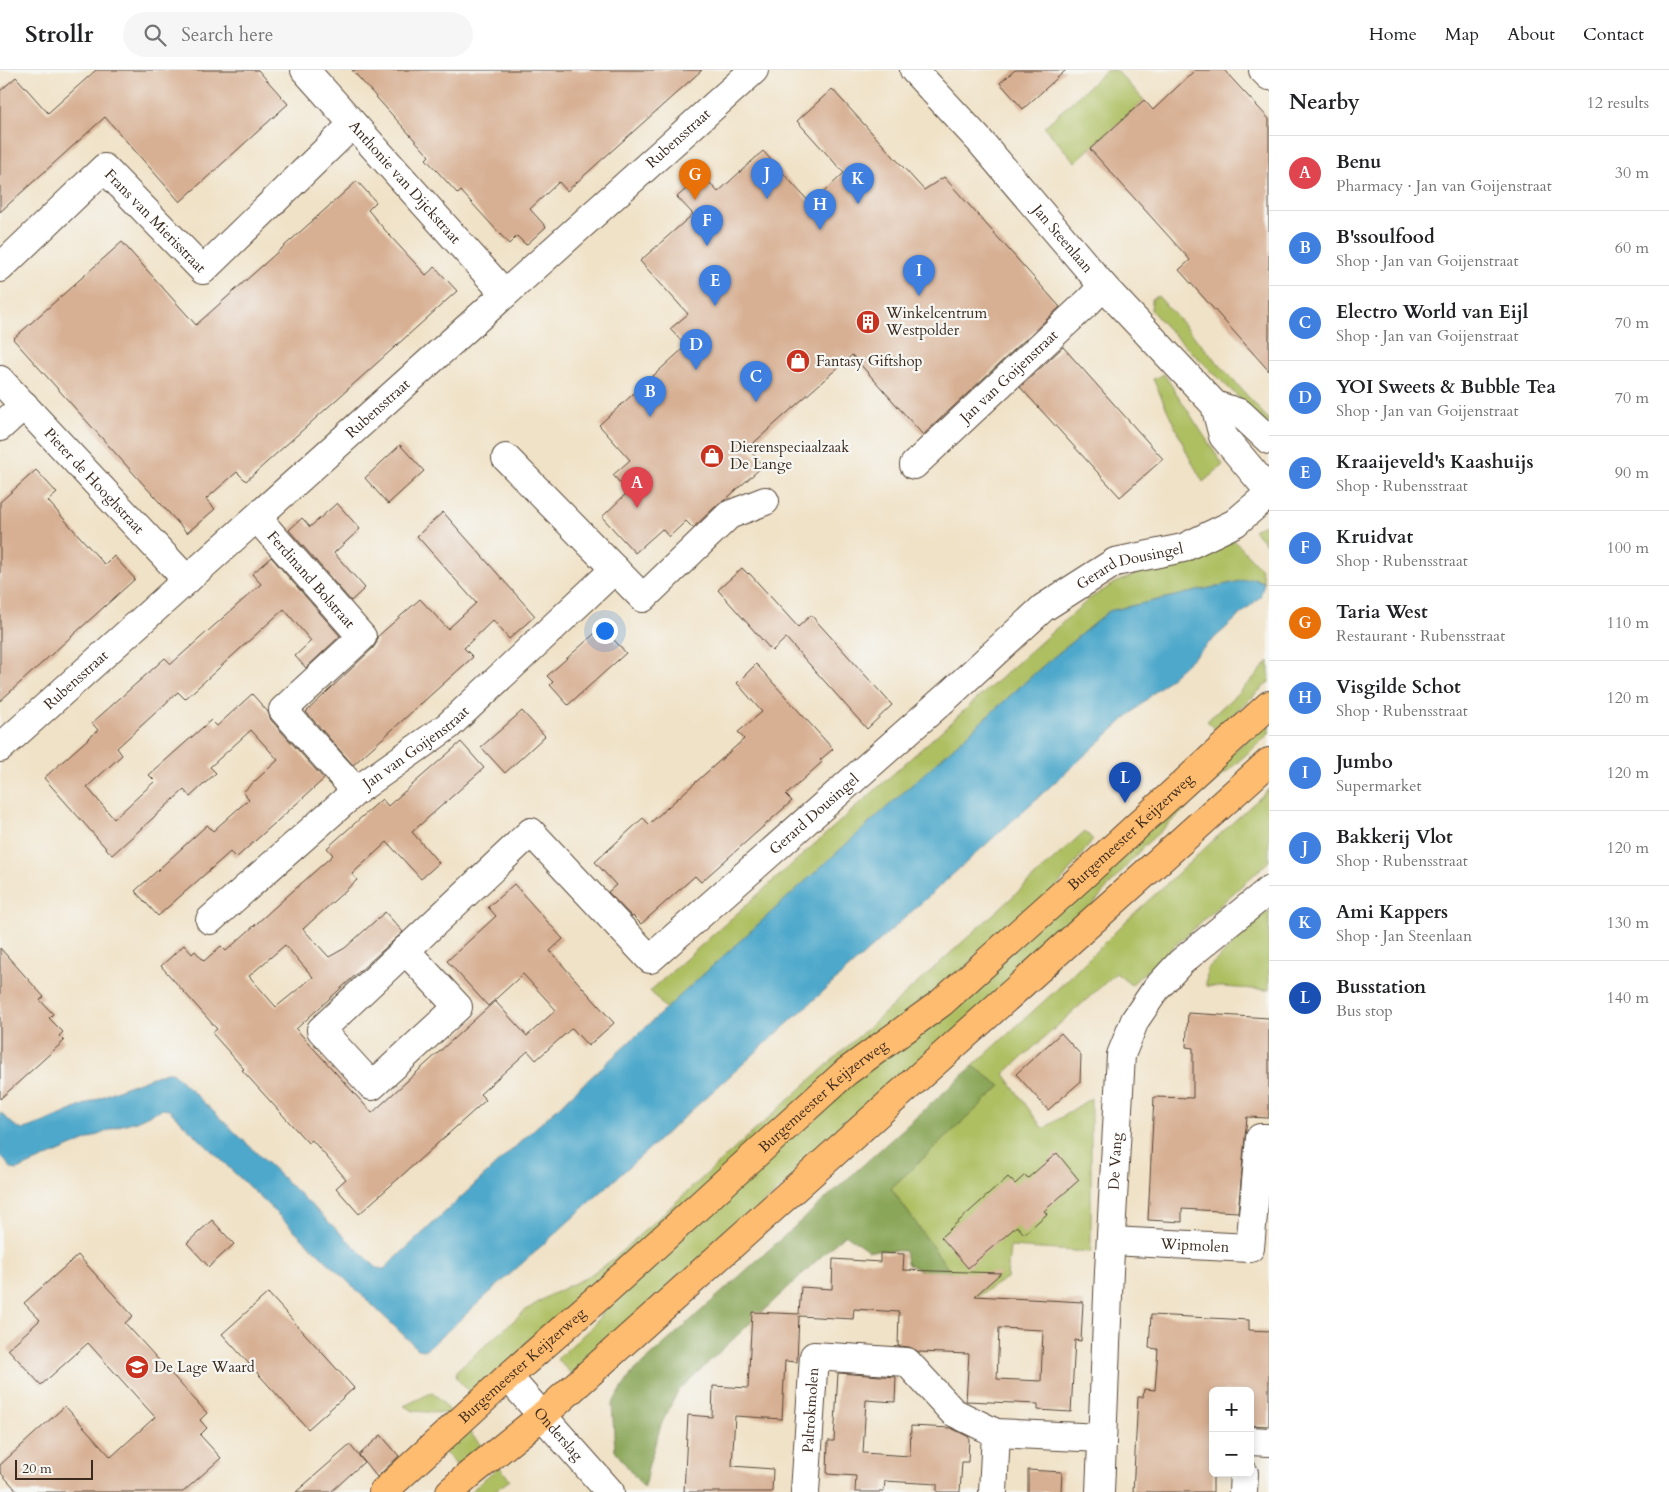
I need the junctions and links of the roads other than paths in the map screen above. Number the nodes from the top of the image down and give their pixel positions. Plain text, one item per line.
1 (305, 70) edge
2 (754, 70) edge
3 (914, 70) edge
4 (1263, 70) edge
5 (1269, 76) edge
6 (353, 124) junction
7 (0, 268) edge
8 (1096, 293) junction
9 (505, 294) junction
10 (0, 380) edge
11 (24, 405) junction
12 (1215, 405) junction
13 (0, 427) edge
14 (1269, 440) edge
15 (506, 458) dead end
16 (914, 465) dead end
17 (1269, 492) edge
18 (765, 501) dead end
19 (257, 518) junction
20 (615, 569) junction
21 (187, 580) junction
22 (1269, 705) edge
23 (0, 748) edge
24 (1269, 762) edge
25 (356, 791) junction
26 (1269, 890) edge
27 (210, 920) dead end
28 (406, 950) junction
29 (1269, 1138) edge
30 (1111, 1241) junction
31 (508, 1377) junction
32 (542, 1415) junction
33 (996, 1433) junction
34 (1102, 1438) junction
35 (1254, 1441) edge
36 (1269, 1442) edge
37 (1244, 1477) edge
38 (383, 1492) edge
39 (450, 1492) edge
40 (610, 1492) edge
41 (805, 1492) edge
42 (993, 1492) edge
43 (1100, 1492) edge
44 (1242, 1492) edge

1 - 6 street, Anthonie van Dijckstraat
2 - 9 street, Rubensstraat
3 - 8 street, Jan Steenlaan
4 - 5 street
6 - 7 street, Frans van Mierisstraat
6 - 9 street, Anthonie van Dijckstraat
8 - 12 street, Jan Steenlaan
8 - 16 street, Jan van Goijenstraat
9 - 19 street, Rubensstraat
10 - 11 street, Pieter de Hooghstraat
11 - 13 street
11 - 21 street, Pieter de Hooghstraat
12 - 14 street, Jan Steenlaan
12 - 17 street, Jan Steenlaan
15 - 20 street
17 - 28 street, Gerard Dousingel
18 - 20 street
19 - 21 street, Rubensstraat
19 - 25 street, Ferdinand Bolstraat
20 - 25 street, Jan van Goijenstraat
21 - 23 street, Rubensstraat
22 - 31 main road, Burgemeester Keijzerweg
24 - 32 main road
25 - 27 street, Jan van Goijenstraat
26 - 30 street, De Vang
28 - 28 street, Gerard Dousingel
29 - 30 street, Wipmolen
30 - 34 street, De Vang
31 - 32 street, Onderslag
31 - 38 main road, Burgemeester Keijzerweg
32 - 39 main road
32 - 40 street, Onderslag
33 - 34 street, Paltrokmolen
33 - 41 street, Paltrokmolen
33 - 42 street
34 - 43 street, De Vang
35 - 36 street
37 - 44 street

